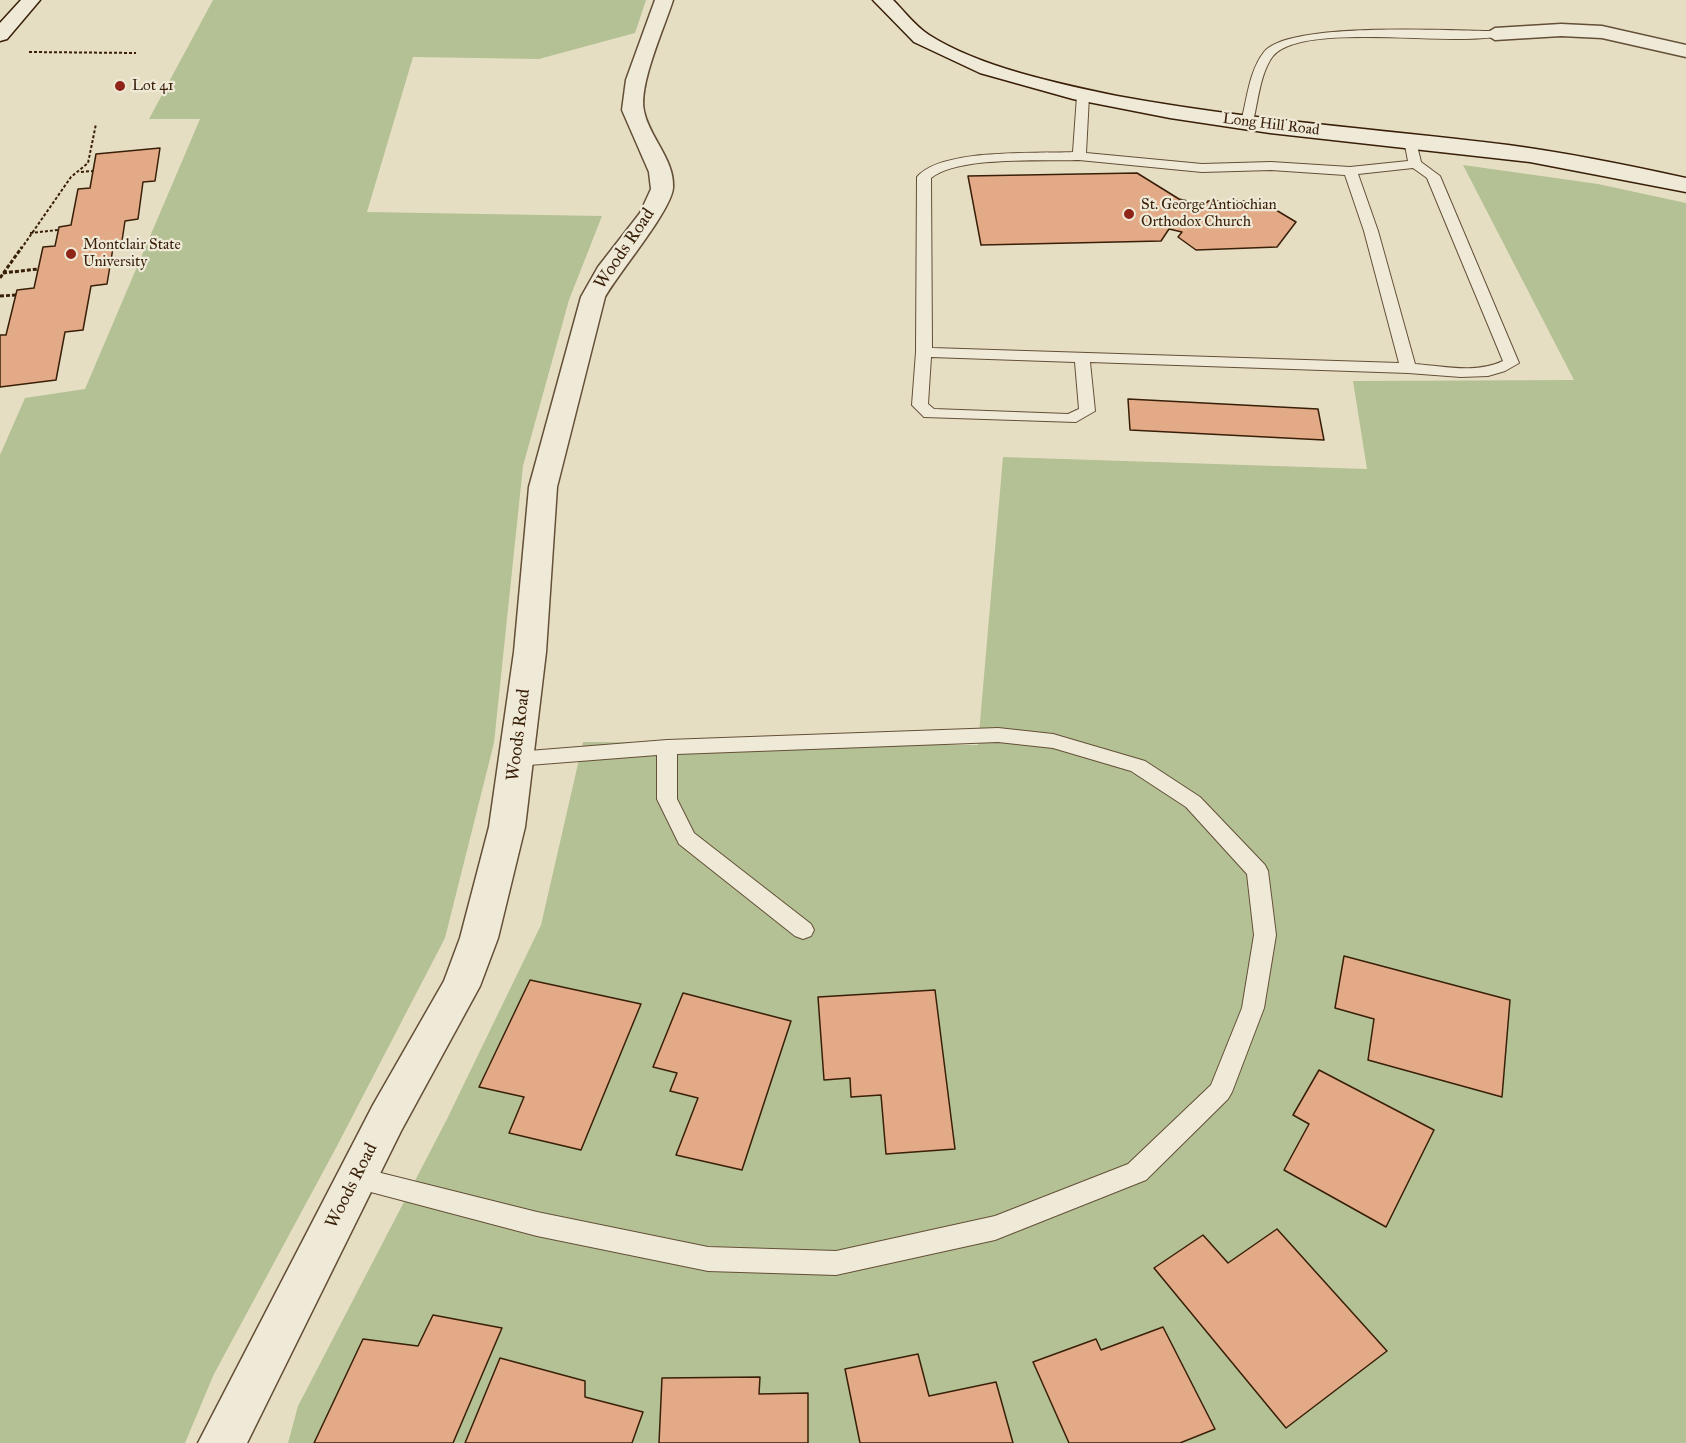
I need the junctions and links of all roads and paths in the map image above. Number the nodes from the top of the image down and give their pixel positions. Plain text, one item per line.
1 (31, 0) edge
2 (664, 0) edge
3 (882, 0) edge
4 (1495, 34) joint
5 (0, 35) edge
6 (1686, 51) edge
7 (27, 52) dead end
8 (136, 53) dead end
9 (1083, 96) junction
10 (1247, 122) junction
11 (96, 124) dead end
12 (1410, 140) junction
13 (1078, 156) junction
14 (1415, 164) junction
15 (93, 171) dead end
16 (1350, 171) junction
17 (80, 172) junction
18 (1686, 185) edge
19 (58, 230) dead end
20 (30, 233) junction
21 (38, 269) dead end
22 (1, 275) edge
23 (15, 295) dead end
24 (0, 296) edge
25 (924, 352) junction
26 (1082, 358) junction
27 (1408, 368) junction
28 (667, 747) junction
29 (516, 759) junction
30 (803, 930) dead end
31 (357, 1178) junction
32 (222, 1443) edge

1 - 5 street
2 - 29 street, Woods Road
3 - 9 street, Long Hill Road
4 - 6 street
4 - 10 lane
7 - 8 path
9 - 10 street, Long Hill Road
9 - 13 lane
10 - 12 street, Long Hill Road
11 - 17 path
12 - 14 lane
12 - 18 street, Long Hill Road
13 - 16 lane
13 - 25 lane
14 - 16 lane
14 - 27 lane
15 - 17 path
16 - 27 lane
17 - 20 path
19 - 20 path
20 - 22 path
21 - 22 path
23 - 24 path
25 - 26 lane
25 - 26 lane
26 - 27 lane
28 - 29 lane
28 - 30 lane
28 - 31 lane
29 - 31 street, Woods Road
31 - 32 street, Woods Road

